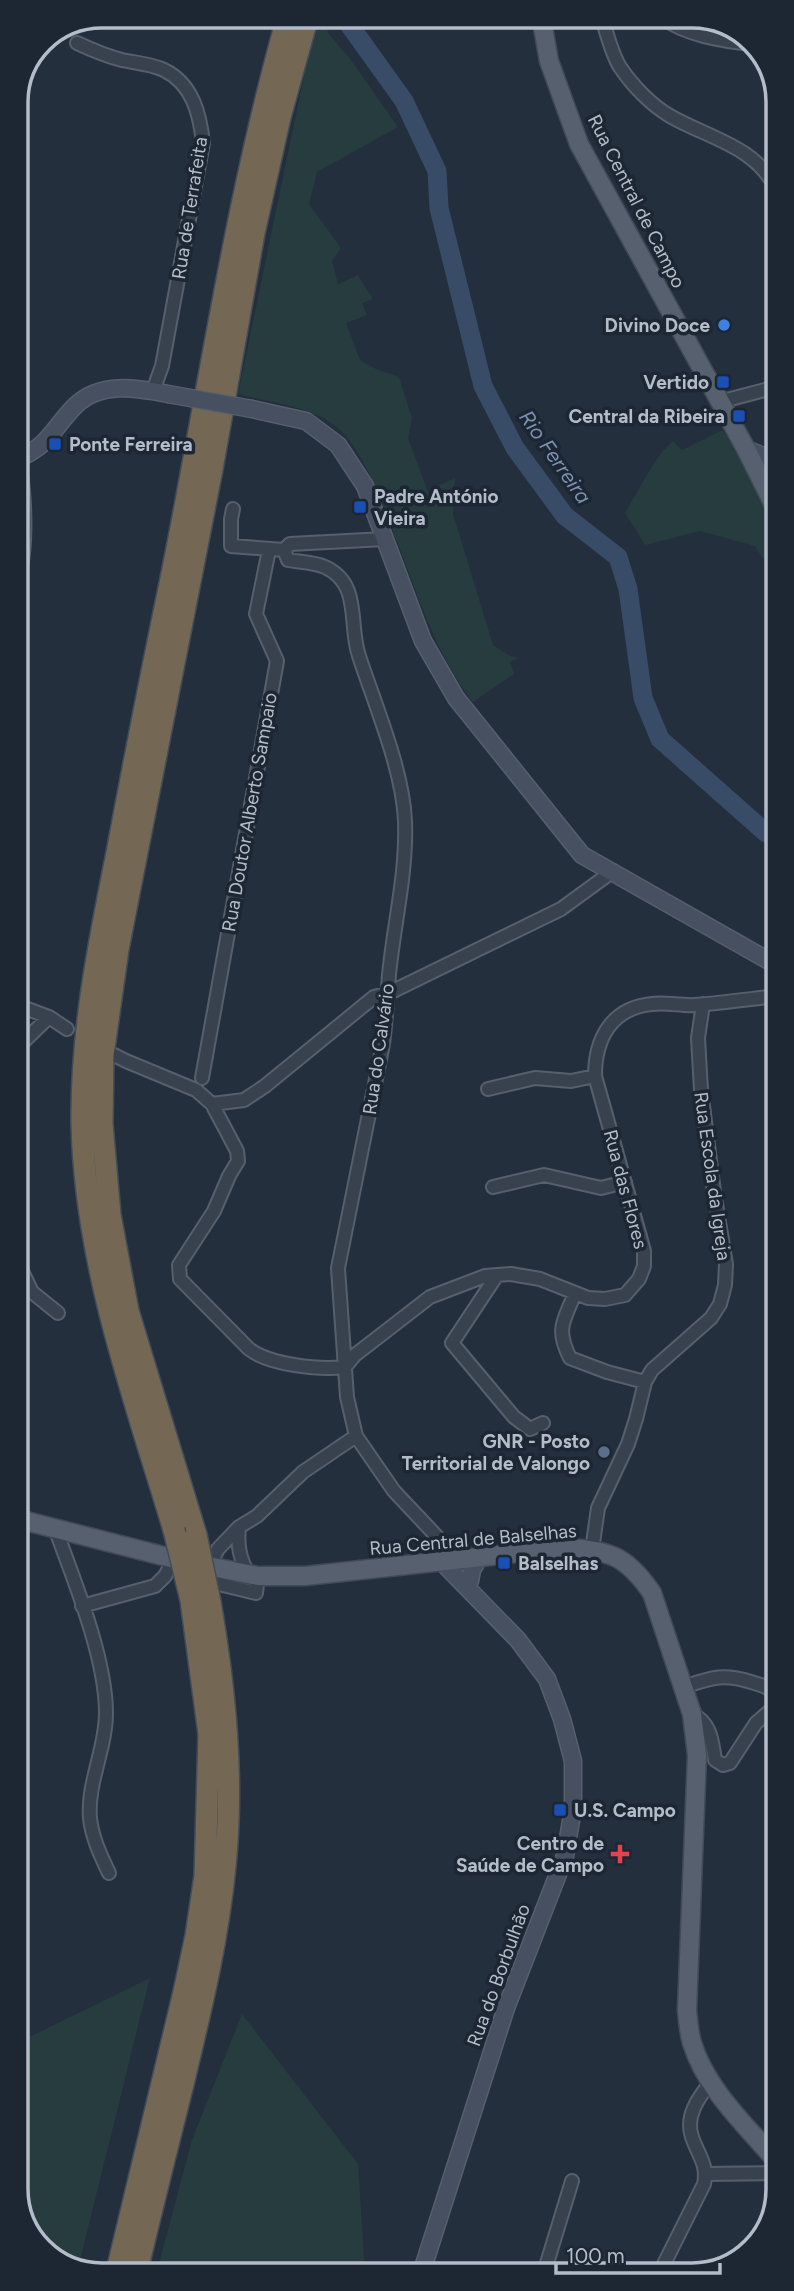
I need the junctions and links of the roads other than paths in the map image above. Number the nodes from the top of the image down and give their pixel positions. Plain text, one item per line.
1 (288, 28) edge
2 (301, 28) edge
3 (543, 28) edge
4 (605, 28) edge
5 (679, 28) edge
6 (77, 43) dead end
7 (737, 43) edge
8 (289, 48) junction
9 (766, 172) edge
10 (766, 390) edge
11 (160, 393) junction
12 (719, 402) junction
13 (746, 450) junction
14 (28, 454) edge
15 (766, 457) edge
16 (766, 478) edge
17 (233, 509) dead end
18 (385, 539) junction
19 (269, 550) junction
20 (284, 550) junction
21 (612, 871) junction
22 (766, 959) edge
23 (388, 993) junction
24 (766, 997) edge
25 (703, 1004) junction
26 (28, 1009) edge
27 (49, 1017) junction
28 (67, 1029) dead end
29 (28, 1037) edge
30 (112, 1054) dead end
31 (595, 1076) junction
32 (202, 1078) dead end
33 (488, 1089) dead end
34 (212, 1104) junction
35 (625, 1182) junction
36 (493, 1187) dead end
37 (497, 1275) junction
38 (28, 1284) edge
39 (575, 1293) junction
40 (58, 1313) dead end
41 (345, 1367) junction
42 (645, 1382) junction
43 (542, 1423) dead end
44 (356, 1436) junction
45 (28, 1521) edge
46 (239, 1527) junction
47 (55, 1528) junction
48 (592, 1550) junction
49 (459, 1560) junction
50 (171, 1565) junction
51 (215, 1568) junction
52 (254, 1581) junction
53 (477, 1597) junction
54 (200, 1601) junction
55 (82, 1606) junction
56 (684, 1687) junction
57 (766, 1687) edge
58 (692, 1714) junction
59 (766, 1714) edge
60 (109, 1873) dead end
61 (711, 2082) junction
62 (766, 2149) edge
63 (766, 2173) edge
64 (706, 2174) junction
65 (572, 2181) dead end
66 (119, 2263) edge
67 (139, 2263) edge
68 (426, 2263) edge
69 (547, 2263) edge
70 (664, 2263) edge

1 - 8 highway
2 - 8 highway
3 - 12 main road, Rua Central de Campo
4 - 9 street
5 - 7 street
6 - 11 street, Rua de Terrafeita
8 - 54 highway, bridge
8 - 54 highway, bridge
10 - 12 street
11 - 14 street
11 - 18 street, bridge
12 - 13 main road, Rua Central de Campo
13 - 15 street
13 - 16 main road, Rua Central de Campo
17 - 19 street, Rua do Calvário
18 - 20 street, Rua do Calvário
18 - 21 street
19 - 20 street, Rua do Calvário
19 - 32 street, Rua Doutor Alberto Sampaio
20 - 23 street, Rua do Calvário
21 - 22 street
21 - 23 street
23 - 34 street
23 - 41 street, Rua do Calvário
24 - 25 street
25 - 31 street, Rua das Flores
25 - 42 street, Rua Escola da Igreja
26 - 27 street
27 - 28 street
27 - 29 street
30 - 34 street
31 - 33 street
31 - 35 street, Rua das Flores
34 - 41 street
35 - 36 street
35 - 39 street, Rua das Flores
37 - 39 street, Rua das Flores
37 - 41 street
37 - 43 street
38 - 40 street
39 - 42 street
41 - 44 street, Rua do Calvário
42 - 48 street, Rua Escola da Igreja
44 - 46 street
44 - 49 street, Rua do Calvário
45 - 47 main road, Rua Central de Balselhas
46 - 51 street
46 - 52 street
47 - 50 main road, Rua Central de Balselhas
47 - 55 street
48 - 49 main road, Rua Central de Balselhas
48 - 56 main road, Rua Central de Balselhas
49 - 52 main road, Rua Central de Balselhas
49 - 53 street, Rua do Borbulhão
49 - 53 street
50 - 51 main road, Rua Central de Balselhas
50 - 52 street
50 - 55 street
51 - 52 main road, Rua Central de Balselhas
53 - 68 street, Rua do Borbulhão
54 - 66 highway
54 - 67 highway
55 - 60 street
56 - 57 street
56 - 58 main road, Rua Central de Balselhas
58 - 59 street
58 - 61 main road, Rua Central de Balselhas
61 - 62 main road, Rua Central de Balselhas
61 - 64 street
63 - 64 street
64 - 70 street
65 - 69 street

